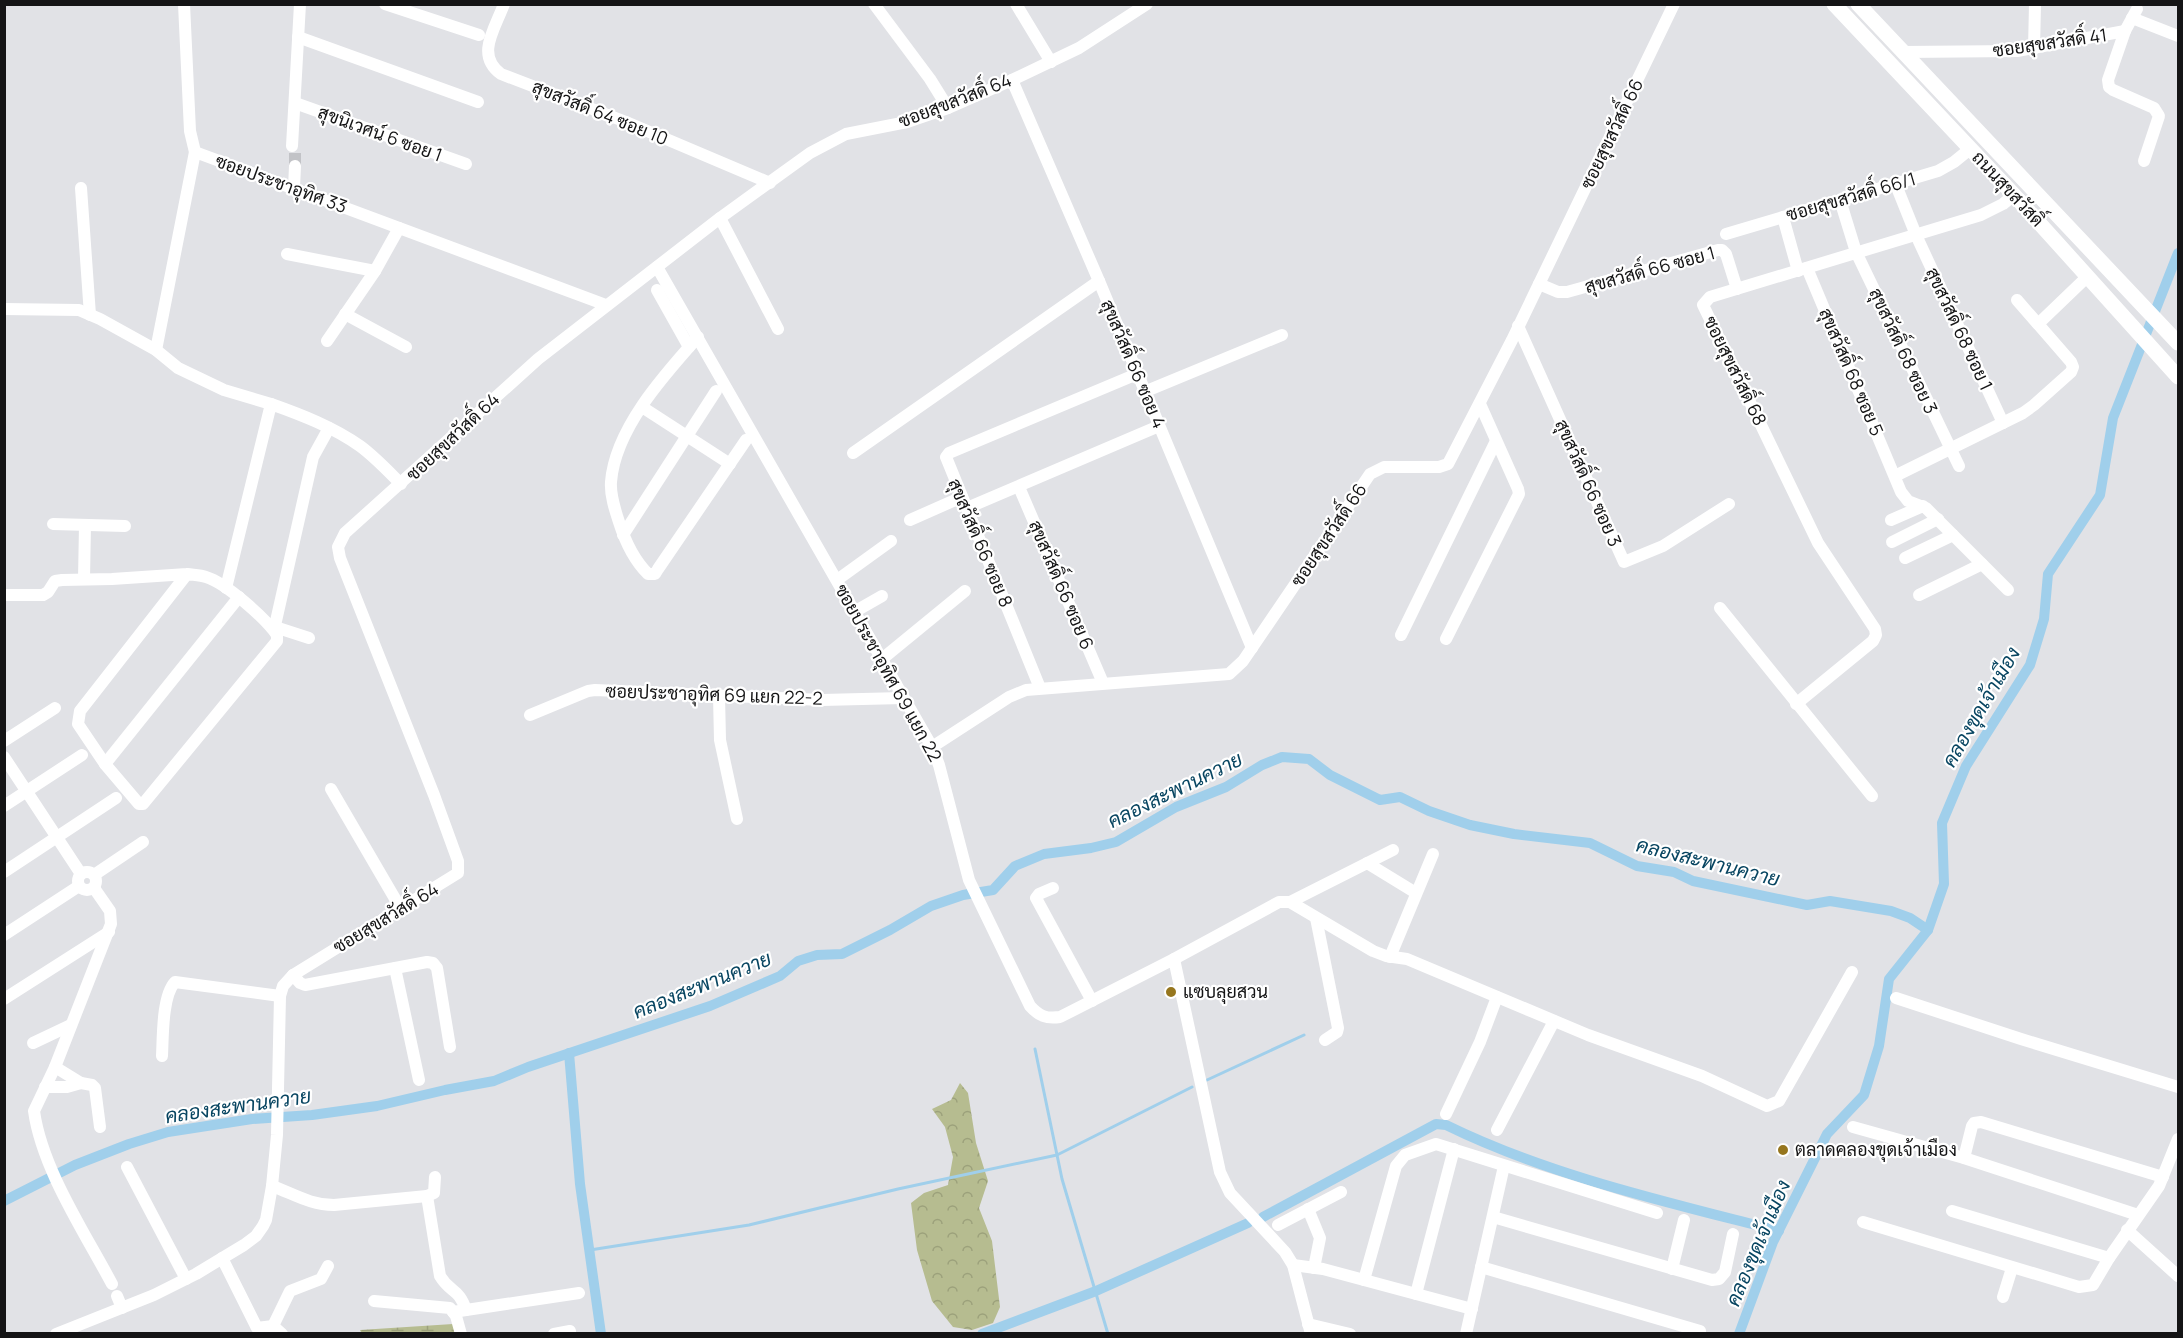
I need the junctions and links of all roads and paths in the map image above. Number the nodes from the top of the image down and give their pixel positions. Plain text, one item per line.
1 (184, 4) edge
2 (300, 4) edge
3 (385, 4) edge
4 (504, 4) edge
5 (874, 4) edge
6 (1016, 4) edge
7 (1147, 4) edge
8 (1674, 4) edge
9 (1834, 4) edge
10 (1858, 4) edge
11 (2036, 4) edge
12 (1130, 9) edge
13 (2125, 31) junction
14 (479, 35) dead end
15 (2178, 36) edge
16 (298, 37) junction
17 (2034, 49) junction
18 (1903, 52) junction
19 (1051, 62) junction
20 (1012, 80) junction
21 (478, 102) dead end
22 (295, 103) junction
23 (948, 108) junction
24 (1970, 149) junction
25 (195, 152) junction
26 (2144, 161) dead end
27 (466, 164) dead end
28 (770, 183) junction
29 (1896, 184) junction
30 (290, 187) junction
31 (81, 188) dead end
32 (2014, 195) junction
33 (1840, 201) junction
34 (1783, 217) junction
35 (720, 218) junction
36 (399, 228) junction
37 (1726, 234) dead end
38 (1916, 235) junction
39 (1856, 252) junction
40 (287, 254) dead end
41 (657, 267) junction
42 (1802, 269) junction
43 (375, 271) junction
44 (2086, 277) junction
45 (1099, 281) junction
46 (1539, 284) junction
47 (1737, 289) junction
48 (657, 290) dead end
49 (2017, 300) dead end
50 (606, 305) junction
51 (4, 309) edge
52 (345, 314) junction
53 (90, 315) junction
54 (2038, 324) junction
55 (1518, 326) junction
56 (778, 329) dead end
57 (1282, 335) dead end
58 (698, 338) junction
59 (327, 341) dead end
60 (2178, 343) edge
61 (406, 347) dead end
62 (689, 347) junction
63 (156, 350) junction
64 (1137, 374) junction
65 (2178, 377) edge
66 (716, 391) dead end
67 (1144, 392) junction
68 (271, 404) junction
69 (1480, 404) junction
70 (642, 407) junction
71 (2003, 423) junction
72 (1159, 426) junction
73 (329, 428) junction
74 (688, 437) junction
75 (746, 440) dead end
76 (1496, 441) junction
77 (1950, 450) junction
78 (853, 453) dead end
79 (730, 464) junction
80 (1959, 466) dead end
81 (1895, 476) junction
82 (401, 484) junction
83 (1019, 487) junction
84 (964, 502) junction
85 (1729, 504) dead end
86 (1923, 506) junction
87 (1938, 519) junction
88 (910, 520) dead end
89 (1891, 520) dead end
90 (53, 524) dead end
91 (85, 525) junction
92 (125, 526) dead end
93 (623, 535) junction
94 (1953, 535) junction
95 (891, 541) dead end
96 (1892, 542) dead end
97 (1905, 558) dead end
98 (1982, 564) junction
99 (187, 574) junction
100 (84, 579) junction
101 (837, 580) junction
102 (226, 588) junction
103 (2008, 590) dead end
104 (965, 591) dead end
105 (4, 595) edge
106 (1919, 595) dead end
107 (882, 596) dead end
108 (239, 597) junction
109 (1720, 608) dead end
110 (854, 612) junction
111 (274, 628) junction
112 (1401, 635) dead end
113 (309, 638) dead end
114 (1446, 639) dead end
115 (1252, 648) junction
116 (882, 659) junction
117 (1103, 683) junction
118 (1040, 688) junction
119 (719, 696) junction
120 (903, 698) junction
121 (1796, 704) junction
122 (55, 708) dead end
123 (530, 716) dead end
124 (4, 741) edge
125 (932, 747) junction
126 (82, 755) dead end
127 (4, 757) edge
128 (105, 764) junction
129 (331, 789) dead end
130 (27, 791) junction
131 (1872, 796) dead end
132 (116, 798) dead end
133 (4, 806) edge
134 (737, 819) dead end
135 (57, 837) junction
136 (143, 842) dead end
137 (1393, 850) dead end
138 (1432, 854) dead end
139 (1367, 863) junction
140 (4, 872) edge
141 (85, 878) junction
142 (1053, 888) dead end
143 (1416, 893) junction
144 (1290, 902) junction
145 (401, 909) junction
146 (1316, 918) junction
147 (109, 932) junction
148 (4, 935) edge
149 (1390, 957) junction
150 (1174, 959) junction
151 (394, 968) junction
152 (1852, 972) dead end
153 (292, 975) junction
154 (280, 996) junction
155 (1497, 997) junction
156 (1896, 998) dead end
157 (4, 999) edge
158 (1092, 1000) junction
159 (1554, 1021) junction
160 (71, 1024) junction
161 (1325, 1040) dead end
162 (33, 1043) dead end
163 (450, 1047) dead end
164 (162, 1056) dead end
165 (55, 1066) junction
166 (418, 1080) dead end
167 (81, 1083) junction
168 (45, 1087) junction
169 (2178, 1087) edge
170 (1446, 1114) dead end
171 (100, 1127) dead end
172 (1853, 1127) dead end
173 (1497, 1130) dead end
174 (2178, 1139) edge
175 (1454, 1149) junction
176 (1964, 1158) junction
177 (1504, 1166) junction
178 (127, 1167) dead end
179 (435, 1177) dead end
180 (2163, 1177) junction
181 (272, 1186) junction
182 (1341, 1192) dead end
183 (427, 1196) junction
184 (1308, 1209) junction
185 (1952, 1211) dead end
186 (1657, 1213) dead end
187 (2138, 1215) junction
188 (1493, 1217) junction
189 (1684, 1220) dead end
190 (1863, 1222) dead end
191 (1278, 1225) dead end
192 (2127, 1230) junction
193 (1733, 1234) dead end
194 (222, 1258) junction
195 (2109, 1258) junction
196 (1293, 1265) junction
197 (328, 1266) dead end
198 (1481, 1267) junction
199 (1314, 1268) junction
200 (2012, 1268) junction
201 (1671, 1269) junction
202 (2178, 1276) edge
203 (186, 1279) junction
204 (1364, 1280) junction
205 (579, 1293) dead end
206 (1416, 1294) junction
207 (117, 1296) junction
208 (2003, 1297) dead end
209 (374, 1301) dead end
210 (1472, 1309) junction
211 (466, 1310) junction
212 (453, 1312) junction
213 (1310, 1329) edge
214 (277, 1330) edge
215 (570, 1331) dead end
216 (1700, 1331) dead end
217 (56, 1334) edge
218 (461, 1334) edge
219 (554, 1334) edge
220 (1350, 1334) edge
221 (1466, 1334) edge

1 - 25 street
2 - 16 street
3 - 14 street
4 - 28 street, สุขสวัสดิ์ 64 ซอย 10
5 - 23 street
6 - 19 street
7 - 12 street, ซอยสุขสวัสดิ์ 64
8 - 46 street, ซอยสุขสวัสดิ์ 66
9 - 24 main road, ถนนสุขสวัสดิ์
10 - 18 main road, ถนนสุขสวัสดิ์
11 - 17 street
12 - 19 street, ซอยสุขสวัสดิ์ 64
13 - 15 street
13 - 17 street, ซอยสุขสวัสดิ์ 41
13 - 26 street
16 - 21 street
16 - 22 street
17 - 18 street, ซอยสุขสวัสดิ์ 41
18 - 60 main road, ถนนสุขสวัสดิ์
19 - 20 street, ซอยสุขสวัสดิ์ 64
20 - 23 street, ซอยสุขสวัสดิ์ 64
20 - 45 street, สุขสวัสดิ์ 66 ซอย 4
22 - 27 street, สุขนิเวศน์ 6 ซอย 1
22 - 30 street
23 - 28 street, ซอยสุขสวัสดิ์ 64
24 - 29 street, ซอยสุขสวัสดิ์ 66/1
24 - 32 main road, ถนนสุขสวัสดิ์
25 - 30 street, ซอยประชาอุทิศ 33
25 - 63 street, ซอยประชาอุทิศ 33
28 - 35 street, ซอยสุขสวัสดิ์ 64
29 - 33 street, ซอยสุขสวัสดิ์ 66/1
29 - 38 street, สุขสวัสดิ์ 68 ซอย 1
30 - 36 street, ซอยประชาอุทิศ 33
31 - 53 street
32 - 38 street, ซอยสุขสวัสดิ์ 68
32 - 44 main road, ถนนสุขสวัสดิ์
33 - 34 street, ซอยสุขสวัสดิ์ 66/1
33 - 39 street, สุขสวัสดิ์ 68 ซอย 3
34 - 37 street, ซอยสุขสวัสดิ์ 66/1
34 - 42 street, สุขสวัสดิ์ 68 ซอย 5
35 - 41 street, ซอยสุขสวัสดิ์ 64
35 - 56 street
36 - 43 street
36 - 50 street, ซอยประชาอุทิศ 33
38 - 39 street, ซอยสุขสวัสดิ์ 68
38 - 71 street, สุขสวัสดิ์ 68 ซอย 1
39 - 42 street, ซอยสุขสวัสดิ์ 68
39 - 77 street, สุขสวัสดิ์ 68 ซอย 3
40 - 43 street
41 - 50 street, ซอยสุขสวัสดิ์ 64
41 - 58 street, ซอยประชาอุทิศ 69 แยก 22
42 - 47 street, ซอยสุขสวัสดิ์ 68
42 - 81 street, สุขสวัสดิ์ 68 ซอย 5
43 - 52 street
44 - 54 street
44 - 65 main road, ถนนสุขสวัสดิ์
45 - 64 street, สุขสวัสดิ์ 66 ซอย 4
45 - 78 street
46 - 47 street, สุขสวัสดิ์ 66 ซอย 1
46 - 55 street, ซอยสุขสวัสดิ์ 66
47 - 121 street, ซอยสุขสวัสดิ์ 68
48 - 62 street
49 - 54 street
50 - 82 street, ซอยสุขสวัสดิ์ 64
51 - 53 street
52 - 59 street
52 - 61 street
53 - 63 street
54 - 71 street
55 - 69 street, ซอยสุขสวัสดิ์ 66
55 - 85 street, สุขสวัสดิ์ 66 ซอย 3
57 - 67 street
58 - 62 street
58 - 101 street, ซอยประชาอุทิศ 69 แยก 22
62 - 70 street
63 - 68 street
64 - 67 street, สุขสวัสดิ์ 66 ซอย 4
64 - 84 street, สุขสวัสดิ์ 66 ซอย 8
66 - 74 street
67 - 72 street, สุขสวัสดิ์ 66 ซอย 4
68 - 73 street
68 - 102 street
69 - 76 street
69 - 115 street, ซอยสุขสวัสดิ์ 66
70 - 74 street
70 - 93 street
71 - 77 street
72 - 83 street
72 - 115 street, สุขสวัสดิ์ 66 ซอย 4
73 - 82 street
73 - 111 street
74 - 79 street
74 - 93 street
75 - 79 street
76 - 112 street
76 - 114 street
77 - 80 street, สุขสวัสดิ์ 68 ซอย 3
77 - 81 street
79 - 93 street
81 - 86 street, สุขสวัสดิ์ 68 ซอย 5
82 - 145 street, ซอยสุขสวัสดิ์ 64
83 - 84 street
83 - 117 street, สุขสวัสดิ์ 66 ซอย 6
84 - 88 street
84 - 118 street, สุขสวัสดิ์ 66 ซอย 8
86 - 87 street, สุขสวัสดิ์ 68 ซอย 5
86 - 89 street
87 - 94 street, สุขสวัสดิ์ 68 ซอย 5
87 - 96 street
90 - 91 street
91 - 92 street
91 - 100 street
94 - 97 street
94 - 98 street, สุขสวัสดิ์ 68 ซอย 5
95 - 101 street
98 - 103 street, สุขสวัสดิ์ 68 ซอย 5
98 - 106 street
99 - 100 street
99 - 102 street
99 - 128 street
100 - 105 street
101 - 110 street, ซอยประชาอุทิศ 69 แยก 22
102 - 108 street
104 - 116 street
107 - 110 street
108 - 111 street
108 - 128 street
109 - 121 street
110 - 116 street, ซอยประชาอุทิศ 69 แยก 22
111 - 113 street
111 - 128 street
115 - 117 street, ซอยสุขสวัสดิ์ 66
116 - 120 street, ซอยประชาอุทิศ 69 แยก 22
117 - 118 street, ซอยสุขสวัสดิ์ 66
118 - 125 street, ซอยสุขสวัสดิ์ 66
119 - 120 street, ซอยประชาอุทิศ 69 แยก 22-2
119 - 123 street, ซอยประชาอุทิศ 69 แยก 22-2
119 - 134 street
120 - 125 street, ซอยประชาอุทิศ 69 แยก 22
121 - 131 street
122 - 124 street
125 - 158 street, ซอยประชาอุทิศ 69 แยก 22
126 - 130 street
127 - 130 street
129 - 145 street
130 - 133 street
130 - 135 street
132 - 135 street
135 - 140 street
135 - 141 street
136 - 141 street
137 - 139 street, ซอยประชาอุทิศ 69 แยก 22
138 - 143 street
139 - 143 street
139 - 144 street, ซอยประชาอุทิศ 69 แยก 22
141 - 147 street
141 - 148 street
142 - 158 street
143 - 149 street
144 - 146 street
144 - 150 street, ซอยประชาอุทิศ 69 แยก 22
145 - 153 street, ซอยสุขสวัสดิ์ 64
146 - 149 street
146 - 161 street
147 - 157 street
147 - 160 street
149 - 155 street
150 - 158 street, ซอยประชาอุทิศ 69 แยก 22
150 - 196 street
151 - 153 street
151 - 163 street
151 - 166 street
152 - 159 street
153 - 154 street, ซอยสุขสวัสดิ์ 64
154 - 164 street
154 - 181 street, ซอยสุขสวัสดิ์ 64
155 - 159 street
155 - 170 street
156 - 169 street
159 - 173 street
160 - 162 street
160 - 165 street
165 - 167 street
165 - 168 street
167 - 168 street
167 - 171 street
168 - 207 street
172 - 176 street
174 - 180 street
175 - 177 street
175 - 204 street
175 - 206 street
176 - 180 street
176 - 187 street
177 - 186 street
177 - 188 street
178 - 203 street
179 - 183 street
180 - 187 street
181 - 183 street
181 - 194 street, ซอยสุขสวัสดิ์ 64
182 - 184 street
183 - 211 street
184 - 191 street
184 - 199 street
185 - 195 street
187 - 192 street
188 - 198 street
188 - 201 street
189 - 201 street
190 - 200 street
192 - 195 street
192 - 202 street
193 - 201 street
194 - 203 street, ซอยสุขสวัสดิ์ 64
194 - 214 street
195 - 200 street
196 - 199 street
196 - 213 street
197 - 214 street
198 - 210 street
198 - 216 street
199 - 204 street
200 - 208 street
203 - 207 street, ซอยสุขสวัสดิ์ 64
204 - 206 street
205 - 211 street
206 - 210 street
207 - 217 street, ซอยสุขสวัสดิ์ 64
209 - 212 street
210 - 221 street
211 - 212 street
212 - 218 street
213 - 220 street
215 - 219 street

